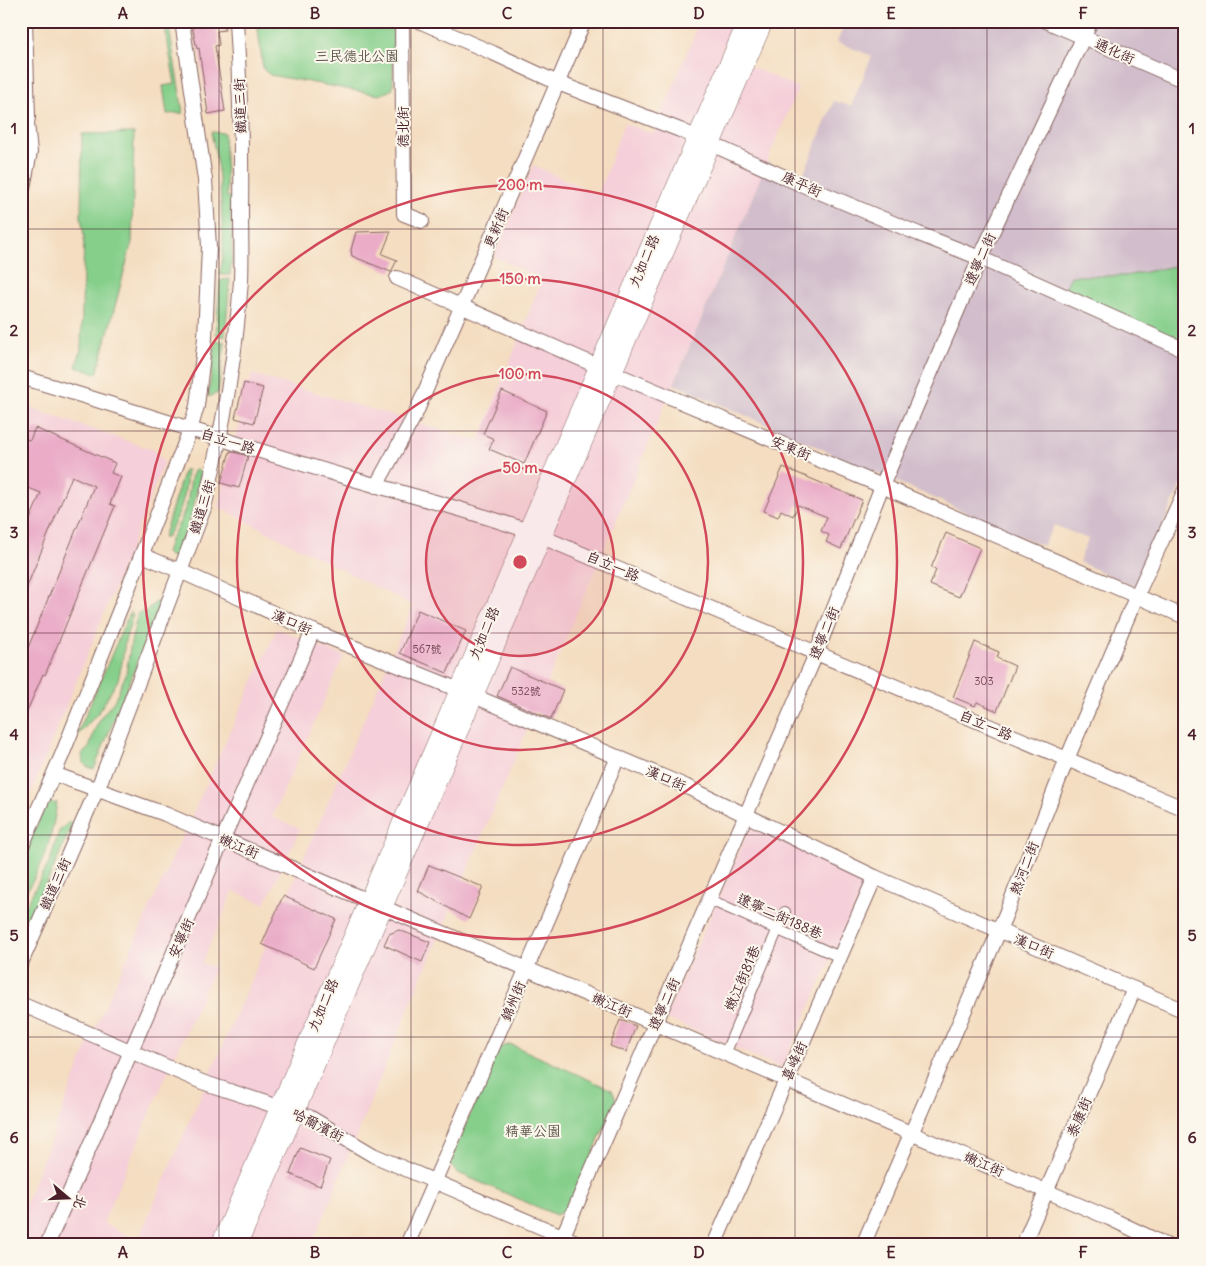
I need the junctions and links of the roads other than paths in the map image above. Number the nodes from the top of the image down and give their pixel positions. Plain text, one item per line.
1 (25, 21) edge
2 (182, 21) edge
3 (236, 21) edge
4 (402, 21) edge
5 (419, 21) edge
6 (584, 21) edge
7 (747, 21) edge
8 (764, 21) edge
9 (1046, 21) edge
10 (1091, 21) edge
11 (1084, 37) junction
12 (1185, 81) edge
13 (558, 83) junction
14 (704, 140) junction
15 (21, 198) edge
16 (422, 221) dead end
17 (980, 258) junction
18 (398, 278) dead end
19 (462, 307) junction
20 (1185, 350) edge
21 (605, 370) junction
22 (21, 377) edge
23 (190, 430) junction
24 (219, 439) junction
25 (376, 486) junction
26 (882, 486) junction
27 (1185, 490) edge
28 (535, 533) junction
29 (142, 555) junction
30 (180, 571) junction
31 (1137, 595) junction
32 (1185, 617) edge
33 (313, 631) junction
34 (816, 654) junction
35 (467, 693) junction
36 (618, 757) junction
37 (1067, 759) junction
38 (54, 774) junction
39 (97, 791) junction
40 (1185, 810) edge
41 (746, 816) junction
42 (224, 840) junction
43 (21, 848) edge
44 (875, 877) junction
45 (710, 900) junction
46 (375, 904) junction
47 (785, 912) dead end
48 (778, 930) junction
49 (999, 931) junction
50 (840, 957) junction
51 (21, 963) edge
52 (527, 969) junction
53 (1134, 989) junction
54 (21, 1004) edge
55 (1185, 1011) edge
56 (655, 1024) junction
57 (131, 1052) junction
58 (725, 1054) junction
59 (786, 1080) junction
60 (287, 1109) junction
61 (911, 1134) junction
62 (435, 1181) junction
63 (1046, 1191) junction
64 (561, 1240) edge
65 (47, 1245) edge
66 (220, 1245) edge
67 (238, 1245) edge
68 (407, 1245) edge
69 (583, 1245) edge
70 (714, 1245) edge
71 (863, 1245) edge
72 (1023, 1245) edge
73 (1166, 1245) edge

1 - 15 street
2 - 23 street
3 - 24 street, 鐵道三街
4 - 16 street, 德北街
5 - 13 street, 康平街
6 - 13 street, 更新街
7 - 14 street, 九如二路
8 - 14 street, 九如二路
9 - 11 street, 通化街
10 - 11 street, 遼寧二街
11 - 12 street, 通化街
11 - 17 street, 遼寧二街
13 - 14 street, 康平街
13 - 19 street, 更新街
14 - 17 street, 康平街
14 - 21 street, 九如二路
17 - 20 street, 康平街
17 - 26 street, 遼寧二街
18 - 19 street, 安東街
19 - 21 street, 安東街
19 - 25 street, 更新街
21 - 26 street, 安東街
21 - 28 street, 九如二路
22 - 23 street, 自立一路
23 - 24 street, 自立一路
23 - 29 street
24 - 25 street, 自立一路
24 - 30 street, 鐵道三街
25 - 28 street, 自立一路
26 - 31 street, 安東街
26 - 34 street, 遼寧二街
27 - 31 street, 熱河二街
28 - 34 street, 自立一路
28 - 35 street, 九如二路
29 - 30 street, 漢口街
29 - 38 street
30 - 33 street, 漢口街
30 - 39 street, 鐵道三街
31 - 32 street, 安東街
31 - 37 street, 熱河二街
33 - 35 street, 漢口街
33 - 42 street, 安寧街
34 - 37 street, 自立一路
34 - 41 street, 遼寧二街
35 - 36 street, 漢口街
35 - 46 street, 九如二路
36 - 41 street, 漢口街
36 - 52 street, 錦州街
37 - 40 street, 自立一路
37 - 49 street, 熱河二街
38 - 39 street, 嫩江街
38 - 43 street
39 - 42 street, 嫩江街
39 - 51 street, 鐵道三街
41 - 44 street, 漢口街
41 - 45 street, 遼寧二街
42 - 46 street, 嫩江街
42 - 57 street, 安寧街
44 - 49 street, 漢口街
44 - 50 street, 喜峰街
45 - 48 street, 遼寧二街188巷
45 - 56 street, 遼寧二街
46 - 52 street, 嫩江街
46 - 60 street, 九如二路
47 - 48 street, 嫩江街81巷
48 - 50 street, 遼寧二街188巷
48 - 58 street, 嫩江街81巷
49 - 53 street, 漢口街
49 - 61 street, 熱河二街
50 - 59 street, 喜峰街
52 - 56 street, 嫩江街
52 - 62 street, 錦州街
53 - 55 street, 漢口街
53 - 63 street, 泰康街
54 - 57 street, 哈爾濱街
56 - 58 street, 嫩江街
56 - 64 street, 遼寧二街
57 - 60 street, 哈爾濱街
57 - 65 street, 安寧街
58 - 59 street, 嫩江街
59 - 61 street, 嫩江街
59 - 70 street, 喜峰街
60 - 62 street, 哈爾濱街
60 - 66 street, 九如二路
60 - 67 street, 九如二路
61 - 63 street, 嫩江街
61 - 71 street, 熱河二街
62 - 64 street, 哈爾濱街
62 - 68 street, 錦州街
63 - 72 street, 泰康街
63 - 73 street, 嫩江街
64 - 69 street, 哈爾濱街

